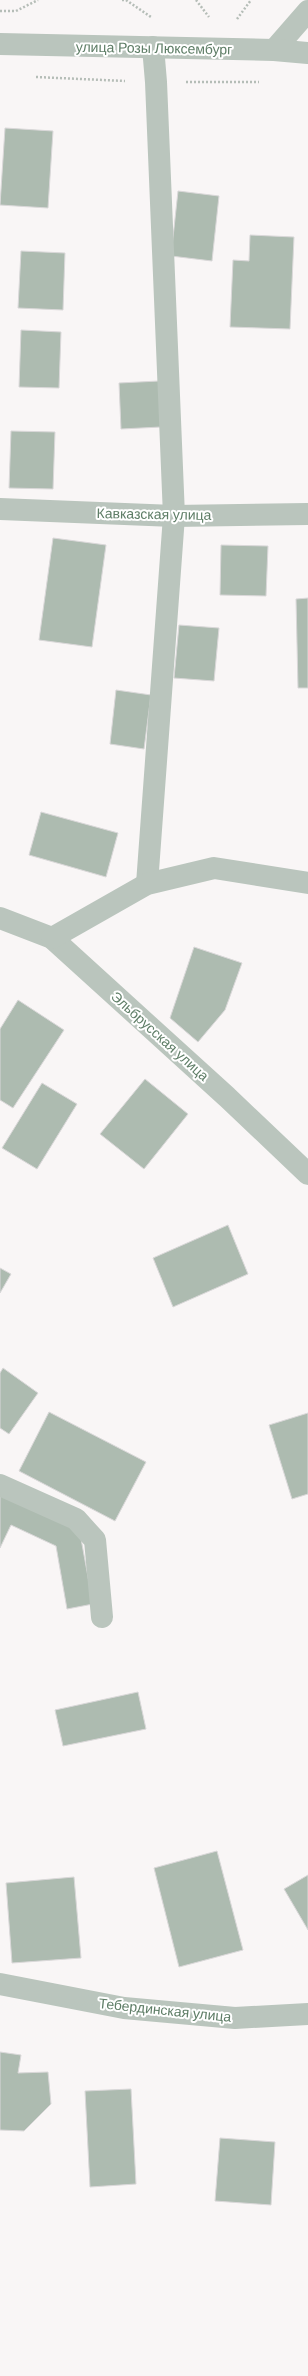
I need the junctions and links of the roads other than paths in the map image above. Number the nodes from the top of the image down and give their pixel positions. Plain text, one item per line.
1 (308, 11) edge
2 (0, 44) edge
3 (153, 47) junction
4 (274, 50) junction
5 (308, 53) edge
6 (0, 509) edge
7 (308, 514) edge
8 (174, 516) junction
9 (308, 883) edge
10 (147, 884) junction
11 (0, 918) edge
12 (52, 938) junction
13 (308, 1174) edge
14 (0, 1485) edge
15 (102, 1618) dead end
16 (0, 1984) edge
17 (308, 2014) edge

1 - 4 street
2 - 3 street, улица Розы Люксембург
3 - 4 street, улица Розы Люксембург
3 - 8 street
4 - 5 street, улица Розы Люксембург
6 - 8 street, Кавказская улица
7 - 8 street, Кавказская улица
8 - 10 street
9 - 10 street
10 - 12 street
11 - 12 street, Эльбрусская улица
12 - 13 street, Эльбрусская улица
14 - 15 street
16 - 17 street, Тебердинская улица

